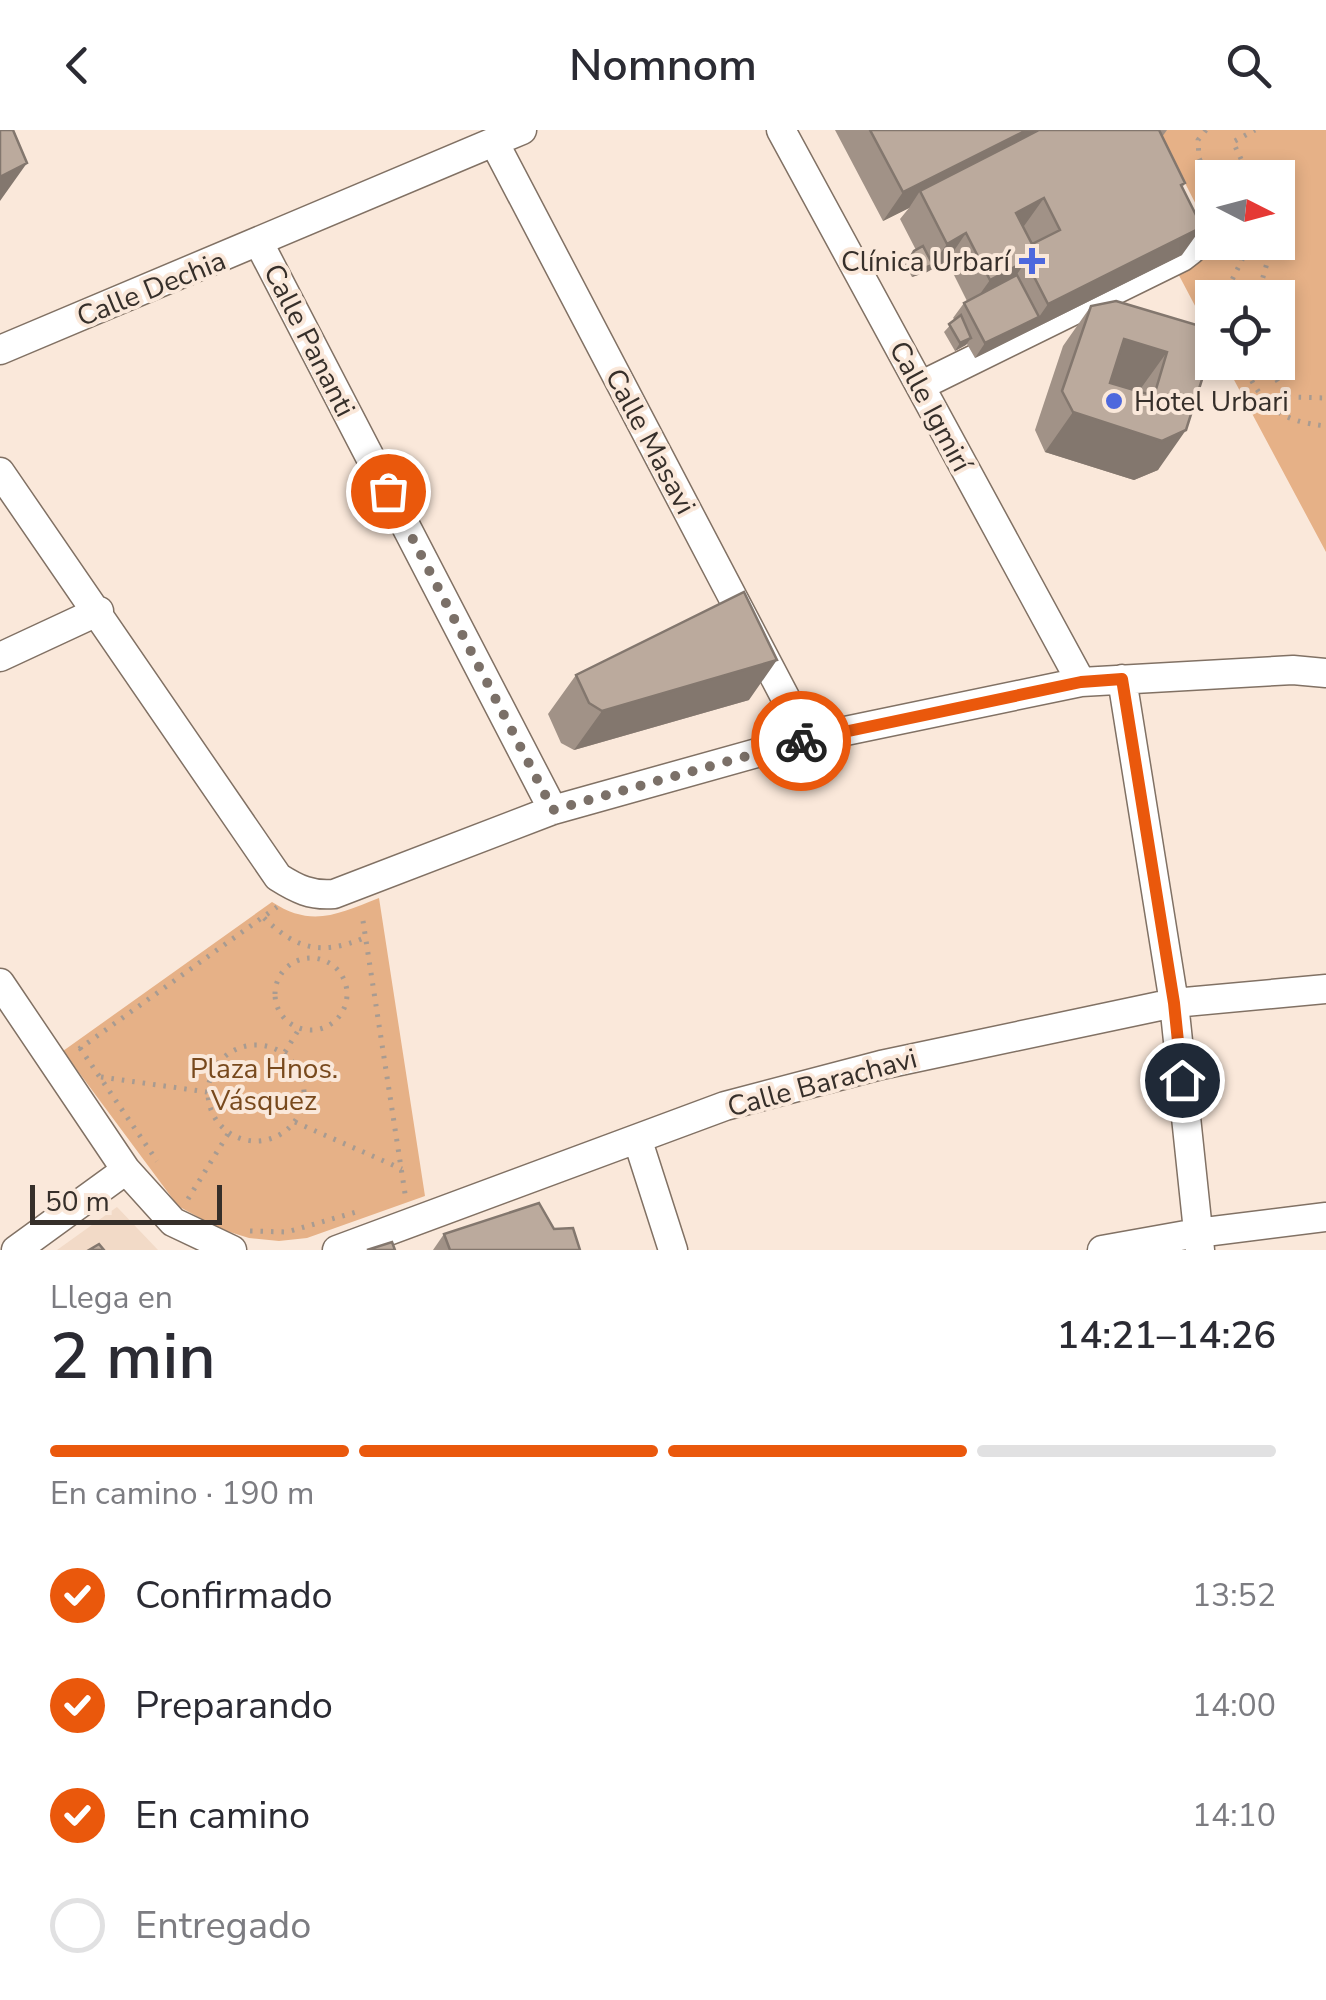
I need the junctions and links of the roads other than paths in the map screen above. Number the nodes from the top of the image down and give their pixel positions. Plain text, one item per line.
1 (522, 130) edge
2 (782, 130) edge
3 (494, 142) junction
4 (1163, 186) edge
5 (260, 243) junction
6 (0, 350) edge
7 (920, 386) junction
8 (0, 472) edge
9 (99, 611) junction
10 (0, 657) edge
11 (1326, 657) edge
12 (1293, 670) junction
13 (1326, 674) edge
14 (1122, 679) junction
15 (1081, 682) junction
16 (807, 739) junction
17 (553, 810) junction
18 (0, 983) edge
19 (1326, 989) edge
20 (1174, 1003) junction
21 (638, 1141) junction
22 (126, 1170) junction
23 (1326, 1217) edge
24 (236, 1239) edge
25 (1198, 1241) edge
26 (16, 1250) edge
27 (337, 1250) edge
28 (673, 1250) edge
29 (1102, 1250) edge

1 - 3 street, Calle Dechia
2 - 7 street, Calle Igmirí
3 - 5 street, Calle Dechia
3 - 16 street, Calle Masavi
4 - 7 street
5 - 6 street, Calle Dechia
5 - 17 street, Calle Pananti
7 - 15 street, Calle Igmirí
8 - 9 street
9 - 10 street
9 - 17 street
11 - 12 street
12 - 13 street
12 - 14 street
14 - 15 street
14 - 20 street
15 - 16 street
16 - 17 street
18 - 22 street
19 - 20 street, Calle Barachavi
20 - 21 street, Calle Barachavi
20 - 25 street
21 - 27 street, Calle Barachavi
21 - 28 street
22 - 24 street
22 - 26 street
23 - 25 street
25 - 29 street

